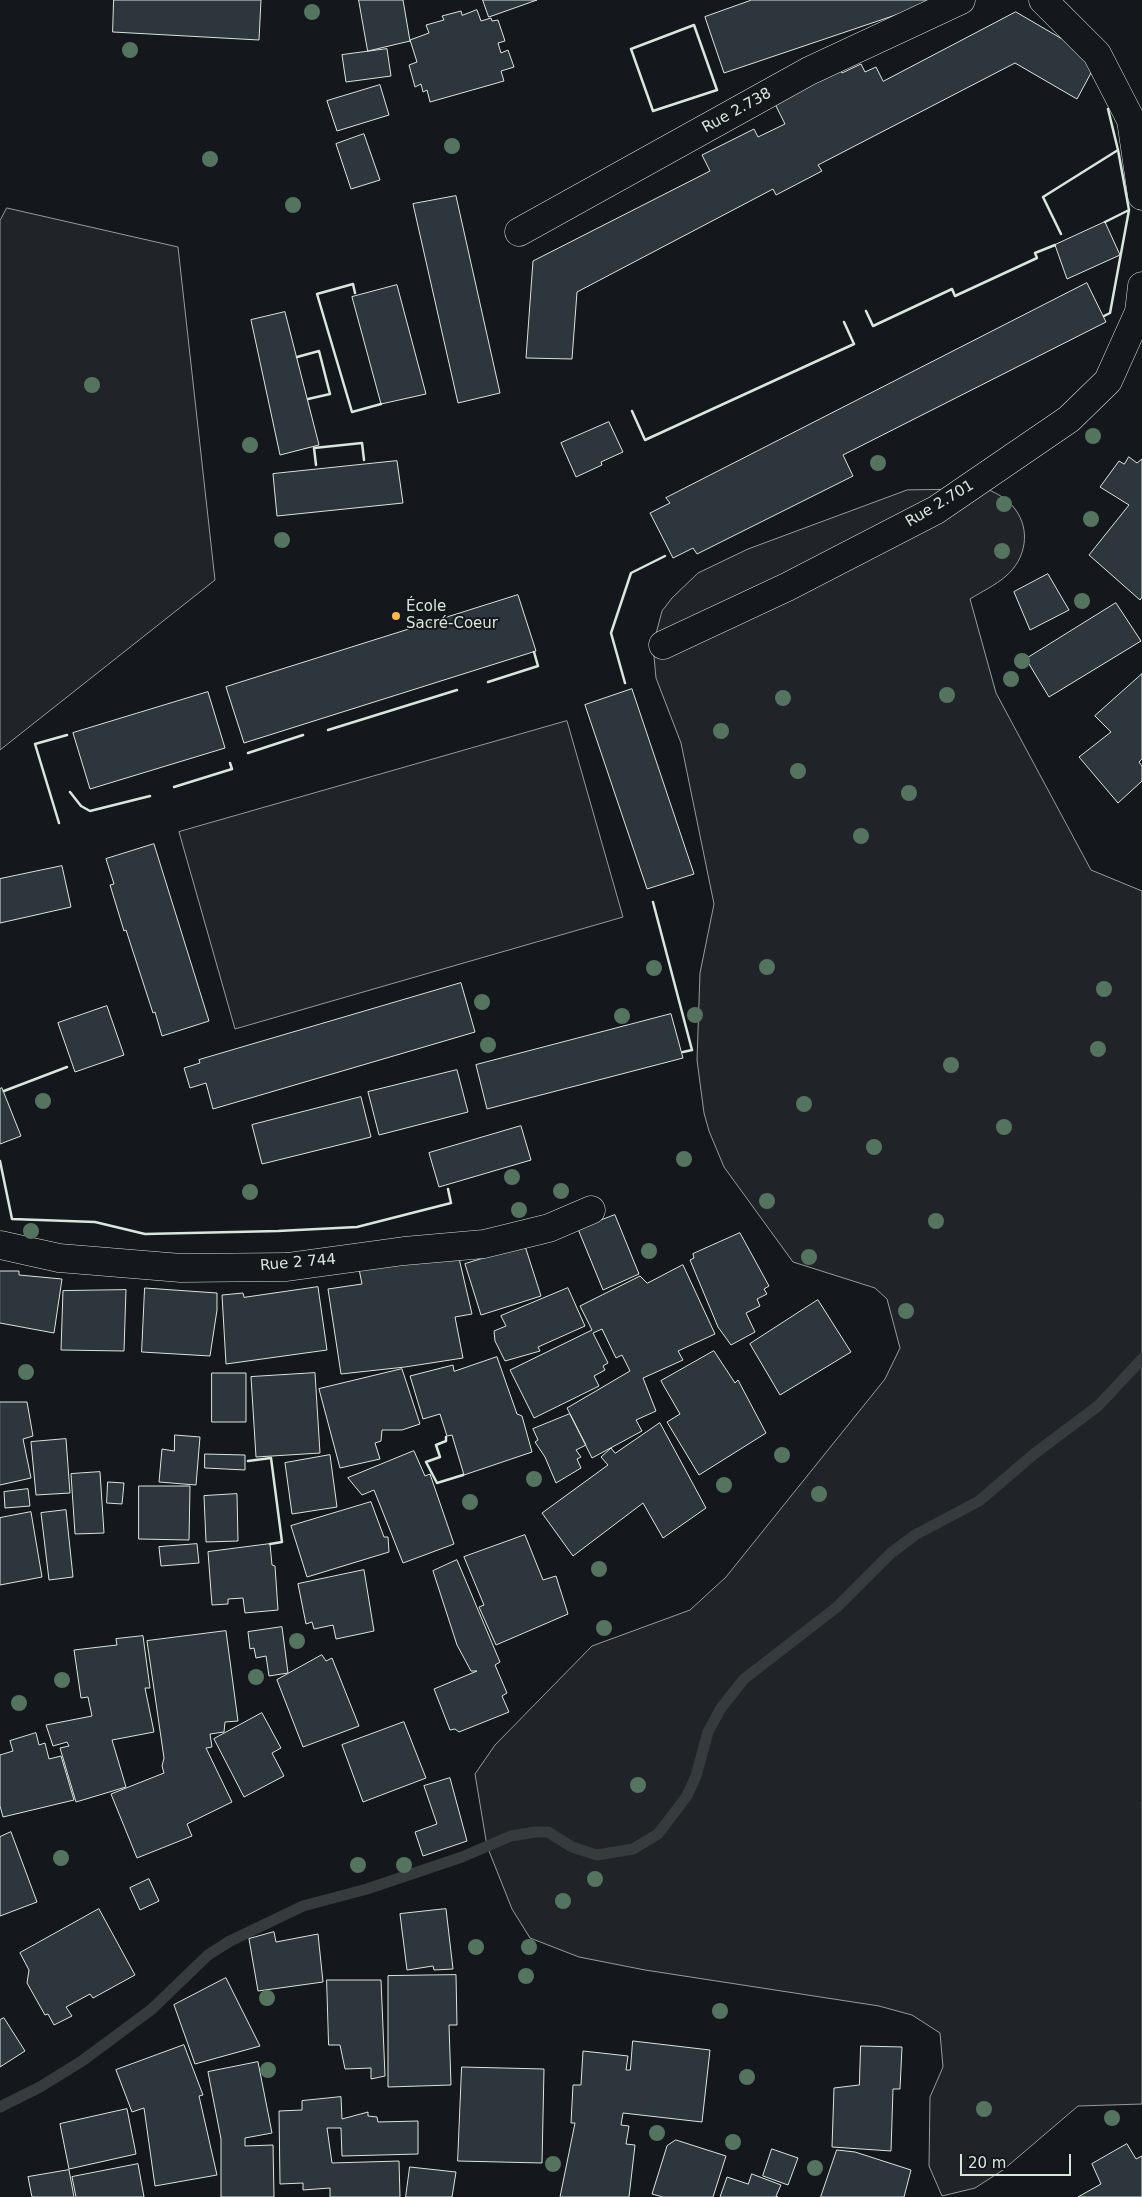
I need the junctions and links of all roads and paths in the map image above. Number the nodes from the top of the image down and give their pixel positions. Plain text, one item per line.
1 (961, 0) edge
2 (1043, 0) edge
3 (1142, 196) edge
4 (519, 232) dead end
5 (1142, 286) edge
6 (663, 646) dead end
7 (591, 1210) dead end
8 (0, 1245) edge

1 - 4 street, Rue 2.738
2 - 3 street
5 - 6 street, Rue 2.701
7 - 8 street, Rue 2 744

